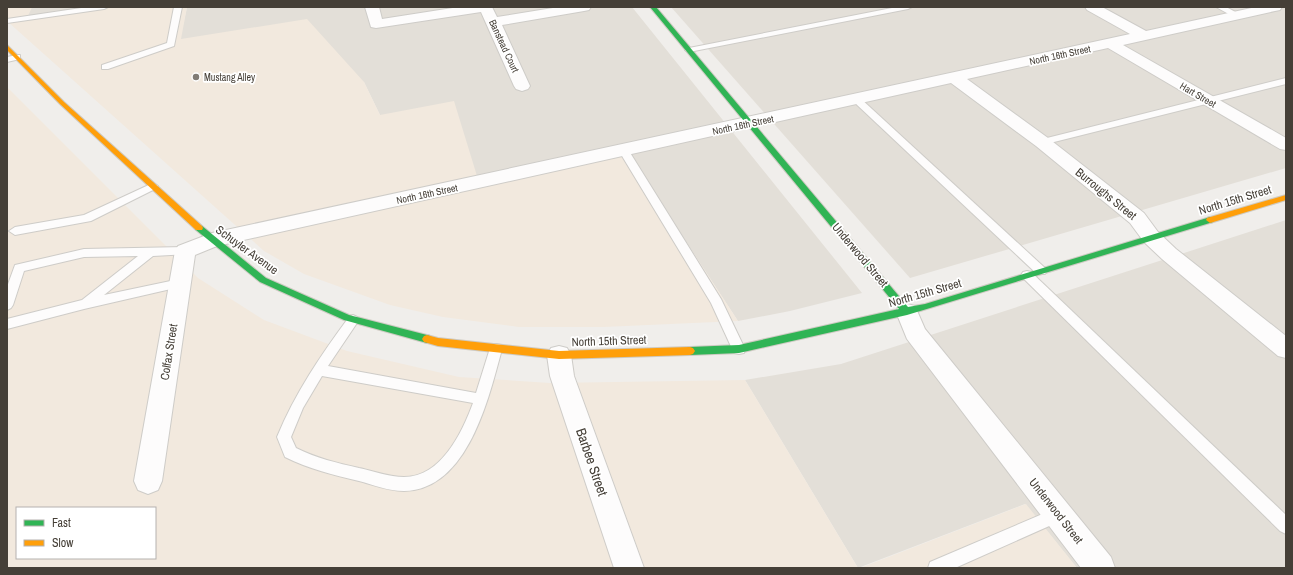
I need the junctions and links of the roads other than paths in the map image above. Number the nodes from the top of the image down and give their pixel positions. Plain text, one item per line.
1 (104, 7) edge
2 (178, 7) edge
3 (372, 7) edge
4 (485, 7) edge
5 (584, 7) edge
6 (653, 7) edge
7 (908, 7) edge
8 (1092, 7) edge
9 (1220, 7) edge
10 (1275, 7) edge
11 (1237, 15) junction
12 (7, 21) edge
13 (493, 22) junction
14 (1144, 36) junction
15 (1111, 44) junction
16 (7, 47) edge
17 (690, 50) junction
18 (17, 57) junction
19 (7, 60) edge
20 (105, 67) dead end
21 (955, 78) junction
22 (1286, 81) edge
23 (522, 86) dead end
24 (857, 100) junction
25 (1208, 100) junction
26 (750, 123) junction
27 (1042, 142) junction
28 (1286, 145) edge
29 (624, 151) junction
30 (153, 186) junction
31 (1286, 197) edge
32 (16, 231) dead end
33 (1151, 237) junction
34 (212, 240) junction
35 (185, 251) junction
36 (150, 252) junction
37 (19, 268) junction
38 (7, 270) edge
39 (1041, 271) junction
40 (1027, 275) junction
41 (180, 283) junction
42 (84, 304) junction
43 (7, 305) edge
44 (907, 312) junction
45 (353, 320) junction
46 (7, 324) edge
47 (496, 349) junction
48 (739, 349) junction
49 (1286, 349) edge
50 (559, 355) junction
51 (319, 370) junction
52 (480, 399) junction
53 (148, 481) dead end
54 (1059, 514) junction
55 (1286, 526) edge
56 (629, 568) edge
57 (936, 568) edge
58 (1100, 568) edge

1 - 12 lane
2 - 20 lane
3 - 4 street, Banstead Court
4 - 13 street, Banstead Court
5 - 13 street
6 - 17 main road, Underwood Street
7 - 17 lane
8 - 14 street
9 - 11 lane
10 - 11 street, North 16th Street
11 - 14 street, North 16th Street
13 - 23 street, Banstead Court
14 - 15 street, North 16th Street
15 - 21 street, North 16th Street
15 - 25 street, Hart Street
16 - 18 main road, Schuyler Avenue
17 - 26 main road, Underwood Street
18 - 19 lane
18 - 30 main road, Schuyler Avenue
21 - 24 street, North 16th Street
21 - 27 street, Burroughs Street
22 - 25 lane
24 - 26 street, North 16th Street
24 - 39 lane
25 - 27 lane
25 - 28 street, Hart Street
26 - 29 street, North 16th Street
26 - 44 main road, Underwood Street
27 - 33 street, Burroughs Street
29 - 34 street, North 16th Street
29 - 48 lane
30 - 32 lane
30 - 34 main road, Schuyler Avenue
31 - 33 main road, North 15th Street
33 - 39 main road, North 15th Street
33 - 49 street, Burroughs Street
34 - 35 street
34 - 45 main road, Schuyler Avenue
35 - 36 lane
35 - 41 street, Colfax Street
36 - 37 lane
36 - 42 lane
37 - 38 lane
37 - 43 lane
39 - 40 main road, North 15th Street
40 - 44 main road, North 15th Street
40 - 55 lane
41 - 42 lane
41 - 53 street, Colfax Street
42 - 46 lane
44 - 48 main road, North 15th Street
44 - 54 street, Underwood Street
45 - 47 main road, Schuyler Avenue
45 - 51 lane
47 - 50 main road, Schuyler Avenue
47 - 52 lane
48 - 50 main road, North 15th Street
50 - 56 street, Barbee Street
51 - 52 lane
51 - 52 lane
54 - 57 lane
54 - 58 street, Underwood Street

